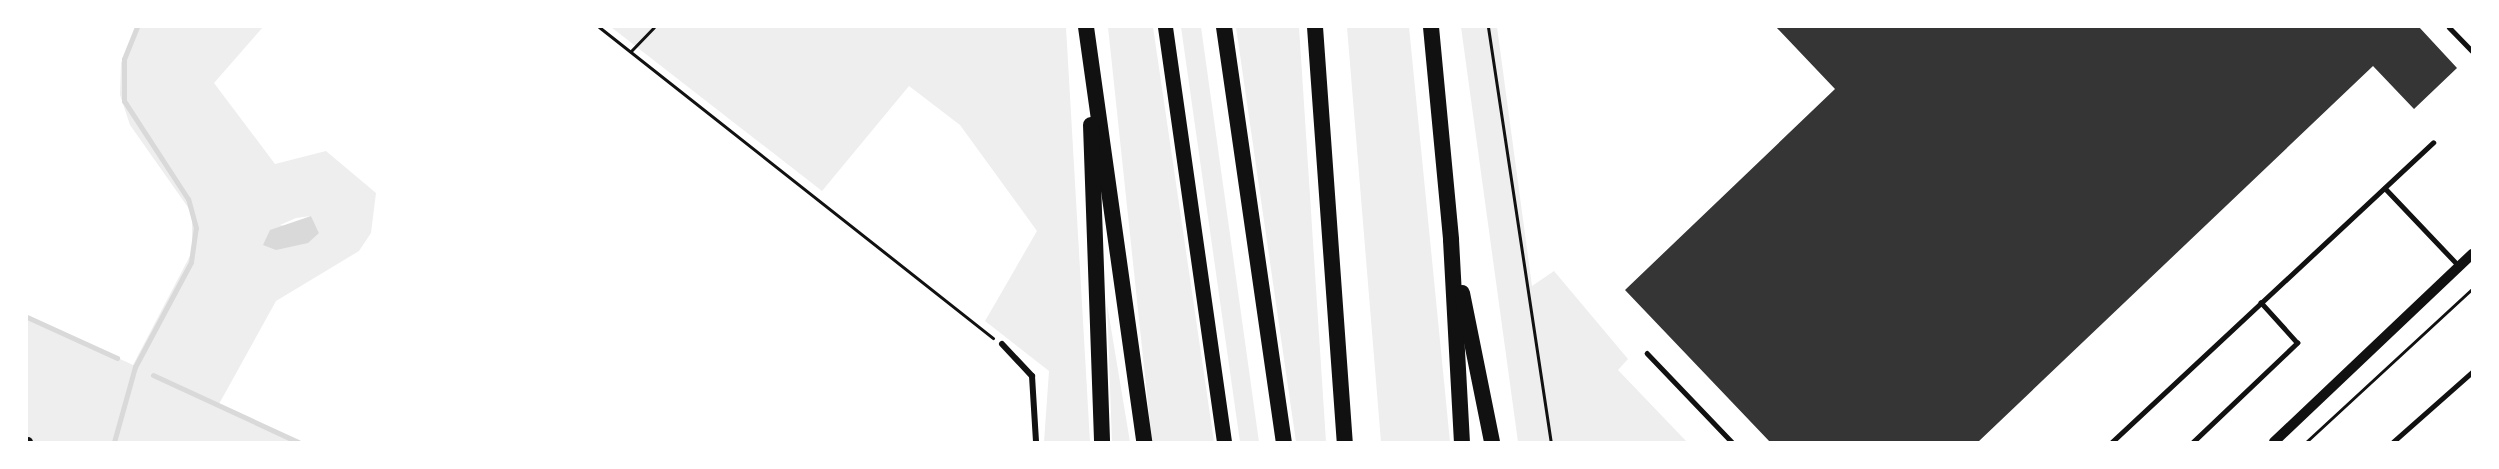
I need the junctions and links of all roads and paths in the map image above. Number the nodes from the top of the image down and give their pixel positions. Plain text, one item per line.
1 (599, 27) edge
2 (654, 27) edge
3 (1086, 27) edge
4 (1165, 27) edge
5 (1224, 27) edge
6 (1315, 27) edge
7 (1431, 27) edge
8 (1488, 27) edge
9 (2449, 27) edge
10 (631, 51) junction
11 (2472, 51) edge
12 (1088, 58) junction
13 (2433, 143) dead end
14 (2385, 188) junction
15 (1451, 240) junction
16 (2472, 254) edge
17 (2459, 266) junction
18 (2472, 289) edge
19 (2261, 303) junction
20 (1002, 344) joint
21 (1647, 353) dead end
22 (2472, 372) edge
23 (1036, 442) edge
24 (1102, 442) edge
25 (1144, 442) edge
26 (1224, 442) edge
27 (1284, 442) edge
28 (1345, 442) edge
29 (1462, 442) edge
30 (1492, 442) edge
31 (1551, 442) edge
32 (1732, 442) edge
33 (2112, 442) edge
34 (2193, 442) edge
35 (2274, 442) edge
36 (2306, 442) edge
37 (2393, 442) edge

1 - 10 path
2 - 10 path
3 - 12 highway
4 - 26 highway
5 - 27 highway
6 - 28 highway
7 - 15 highway
8 - 31 path
9 - 11 lane
10 - 20 path
12 - 24 highway
12 - 25 highway
13 - 14 lane
14 - 17 lane
14 - 19 lane
15 - 29 highway
15 - 30 highway
16 - 17 street
17 - 35 street
18 - 36 path
19 - 33 lane
19 - 34 lane
20 - 23 street
21 - 32 lane
22 - 37 lane

